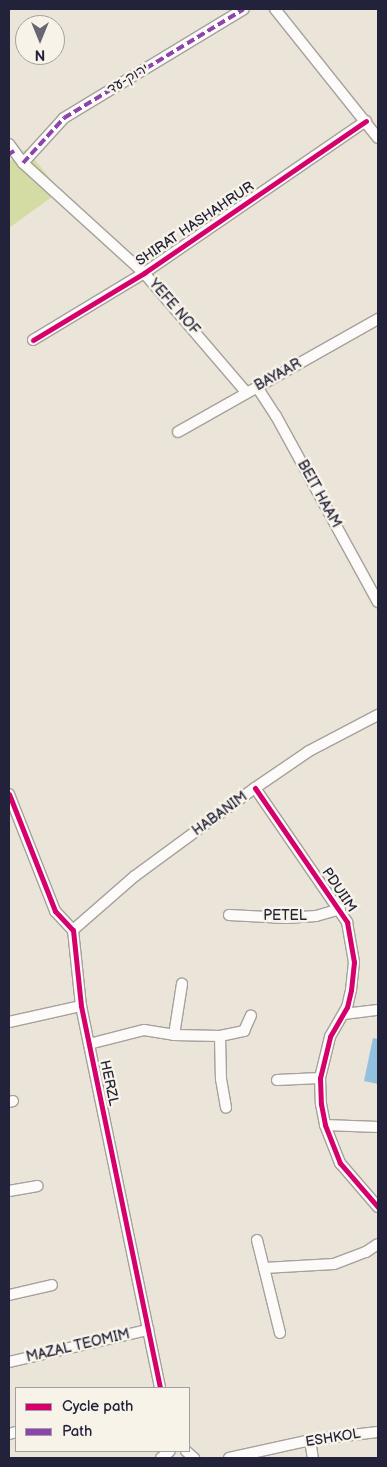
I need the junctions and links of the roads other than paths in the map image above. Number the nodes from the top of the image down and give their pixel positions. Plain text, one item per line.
1 (244, 9) edge
2 (275, 9) edge
3 (366, 121) junction
4 (378, 138) edge
5 (10, 149) edge
6 (23, 163) junction
7 (144, 273) junction
8 (378, 319) edge
9 (33, 340) dead end
10 (257, 387) junction
11 (247, 393) junction
12 (178, 432) dead end
13 (378, 602) edge
14 (378, 715) edge
15 (255, 788) junction
16 (9, 794) edge
17 (340, 909) junction
18 (229, 915) dead end
19 (73, 930) junction
20 (182, 984) dead end
21 (81, 1006) junction
22 (378, 1010) edge
23 (344, 1014) junction
24 (251, 1015) dead end
25 (9, 1022) edge
26 (174, 1035) junction
27 (220, 1036) junction
28 (89, 1044) junction
29 (320, 1078) junction
30 (277, 1080) dead end
31 (226, 1108) dead end
32 (325, 1125) junction
33 (378, 1127) edge
34 (38, 1186) dead end
35 (9, 1192) edge
36 (378, 1207) edge
37 (256, 1240) dead end
38 (378, 1244) edge
39 (264, 1268) junction
40 (52, 1285) dead end
41 (9, 1294) edge
42 (148, 1330) junction
43 (280, 1333) dead end
44 (9, 1362) edge
45 (160, 1387) edge
46 (378, 1432) edge
47 (310, 1440) junction
48 (229, 1458) edge
49 (313, 1458) edge

1 - 6 street, ירוק-עד
2 - 3 street
3 - 4 street
3 - 7 street, SHIRAT HASHAHRUR
5 - 6 street, YEFE NOF
6 - 7 street, YEFE NOF
7 - 9 street, SHIRAT HASHAHRUR
7 - 11 street, YEFE NOF
8 - 10 street, BAYAAR
10 - 11 street, BAYAAR
10 - 13 street, BEIT HAAM
11 - 12 street, BAYAAR
14 - 15 street, HABANIM
15 - 17 street, PDUIIM
15 - 19 street, HABANIM
16 - 19 street
17 - 18 street, PETEL
17 - 23 street, PDUIIM
19 - 21 street, HERZL
20 - 26 street
21 - 25 street
21 - 28 street, HERZL
22 - 23 street
23 - 29 street, PDUIIM
24 - 27 street
26 - 27 street
26 - 28 street
27 - 31 street
28 - 42 street, HERZL
29 - 30 street
29 - 32 street, PDUIIM
32 - 33 street
32 - 36 street, PDUIIM
34 - 35 street
37 - 39 street
38 - 39 street
39 - 43 street
40 - 41 street
42 - 44 street, MAZAL TEOMIM
42 - 45 street, HERZL
46 - 47 street, ESHKOL
47 - 48 street, ESHKOL
47 - 49 street

